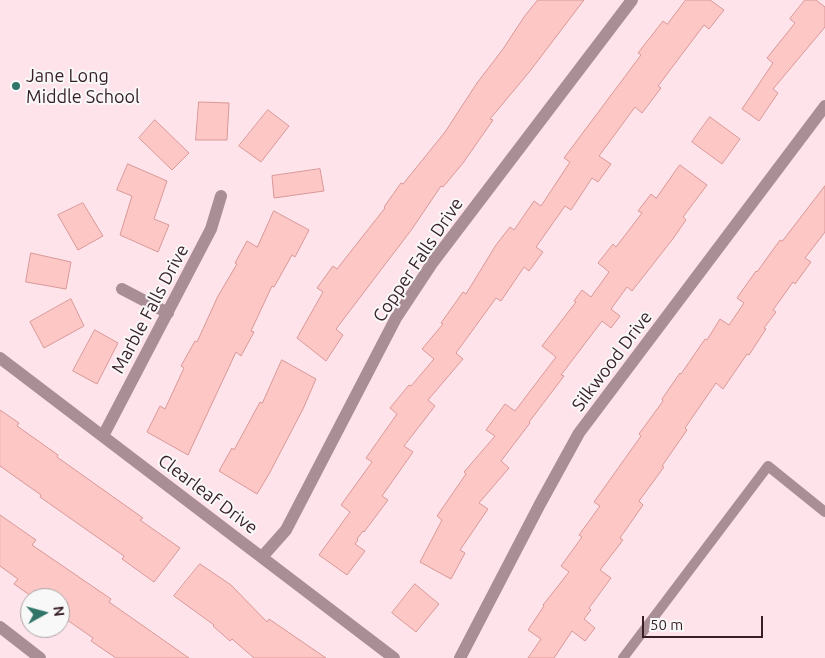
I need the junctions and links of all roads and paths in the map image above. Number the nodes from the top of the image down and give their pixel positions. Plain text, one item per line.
1 (632, 0) edge
2 (825, 106) edge
3 (221, 196) dead end
4 (122, 289) dead end
5 (168, 313) junction
6 (0, 358) edge
7 (103, 436) junction
8 (825, 512) edge
9 (262, 557) junction
10 (0, 627) edge
11 (40, 658) edge
12 (394, 658) edge
13 (460, 658) edge
14 (623, 658) edge

1 - 9 street, Copper Falls Drive
2 - 13 street, Silkwood Drive
3 - 5 street, Marble Falls Drive
4 - 5 street
5 - 7 street, Marble Falls Drive
6 - 7 street, Clearleaf Drive
7 - 9 street, Clearleaf Drive
8 - 14 lane
9 - 12 street, Clearleaf Drive
10 - 11 street

